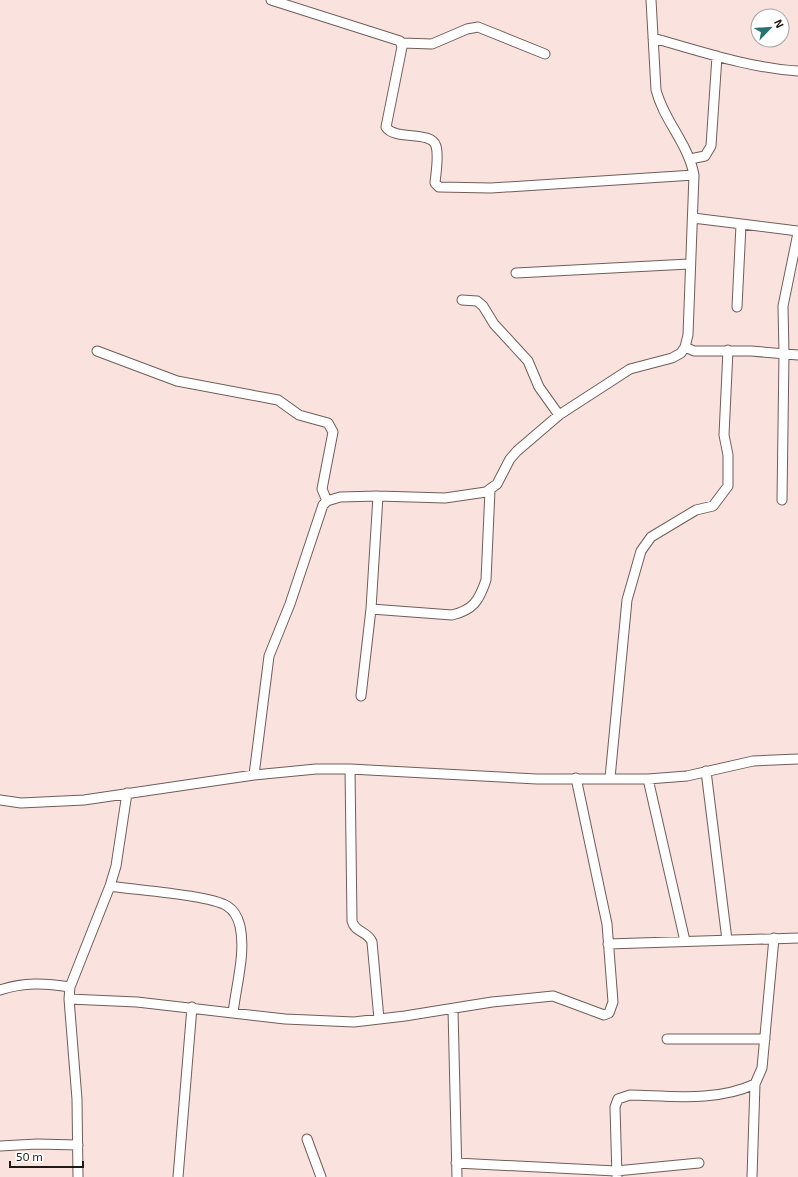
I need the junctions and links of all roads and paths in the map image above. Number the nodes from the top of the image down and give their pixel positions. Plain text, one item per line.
1 (271, 0) edge
2 (651, 0) edge
3 (654, 38) junction
4 (402, 43) junction
5 (545, 54) dead end
6 (717, 56) junction
7 (798, 71) edge
8 (690, 159) junction
9 (694, 175) junction
10 (693, 218) junction
11 (741, 225) junction
12 (798, 232) edge
13 (690, 264) junction
14 (516, 273) dead end
15 (462, 300) dead end
16 (737, 307) dead end
17 (685, 347) junction
18 (728, 350) junction
19 (96, 351) dead end
20 (784, 354) junction
21 (798, 355) edge
22 (559, 415) junction
23 (490, 490) junction
24 (378, 496) junction
25 (782, 500) dead end
26 (327, 501) junction
27 (371, 609) junction
28 (361, 696) dead end
29 (798, 759) edge
30 (350, 769) junction
31 (706, 771) junction
32 (254, 775) junction
33 (576, 778) junction
34 (610, 778) junction
35 (648, 779) junction
36 (127, 793) junction
37 (0, 800) edge
38 (110, 886) junction
39 (774, 938) junction
40 (798, 938) edge
41 (727, 940) junction
42 (684, 941) junction
43 (608, 944) junction
44 (70, 987) junction
45 (0, 990) edge
46 (69, 999) junction
47 (192, 1007) junction
48 (452, 1008) junction
49 (233, 1013) junction
50 (379, 1019) junction
51 (667, 1039) dead end
52 (765, 1039) junction
53 (755, 1084) junction
54 (307, 1139) dead end
55 (78, 1145) junction
56 (0, 1146) edge
57 (456, 1163) junction
58 (699, 1163) dead end
59 (616, 1174) edge
60 (78, 1177) edge
61 (178, 1177) edge
62 (321, 1177) edge
63 (457, 1177) edge
64 (752, 1177) edge

1 - 4 street
2 - 3 street
3 - 6 street
3 - 8 street
4 - 5 street
4 - 9 street
6 - 7 street
6 - 8 street
8 - 9 street
9 - 10 street
10 - 11 street
10 - 13 street
11 - 12 street
11 - 16 street
12 - 20 street
13 - 14 street
13 - 17 street
15 - 22 street
17 - 18 street
17 - 22 street
18 - 20 street
18 - 34 street
19 - 26 street
20 - 21 street
20 - 25 street
22 - 23 street
23 - 24 street
23 - 27 street
24 - 26 street
24 - 27 street
26 - 32 street
27 - 28 street
29 - 31 street
30 - 32 street
30 - 33 street
30 - 50 street
31 - 35 street
31 - 41 street
32 - 36 street
33 - 34 street
33 - 43 street
34 - 35 street
35 - 42 street
36 - 37 street
36 - 38 street
38 - 44 street
38 - 49 street
39 - 40 street
39 - 41 street
39 - 52 street
41 - 42 street
42 - 43 street
43 - 48 street
44 - 45 street
44 - 46 street
46 - 47 street
46 - 55 street
47 - 49 street
47 - 61 street
48 - 50 street
48 - 57 street
49 - 50 street
51 - 52 street
52 - 53 street
53 - 59 street
53 - 64 street
54 - 62 street
55 - 56 street
55 - 60 street
57 - 59 street
57 - 63 street
58 - 59 street

